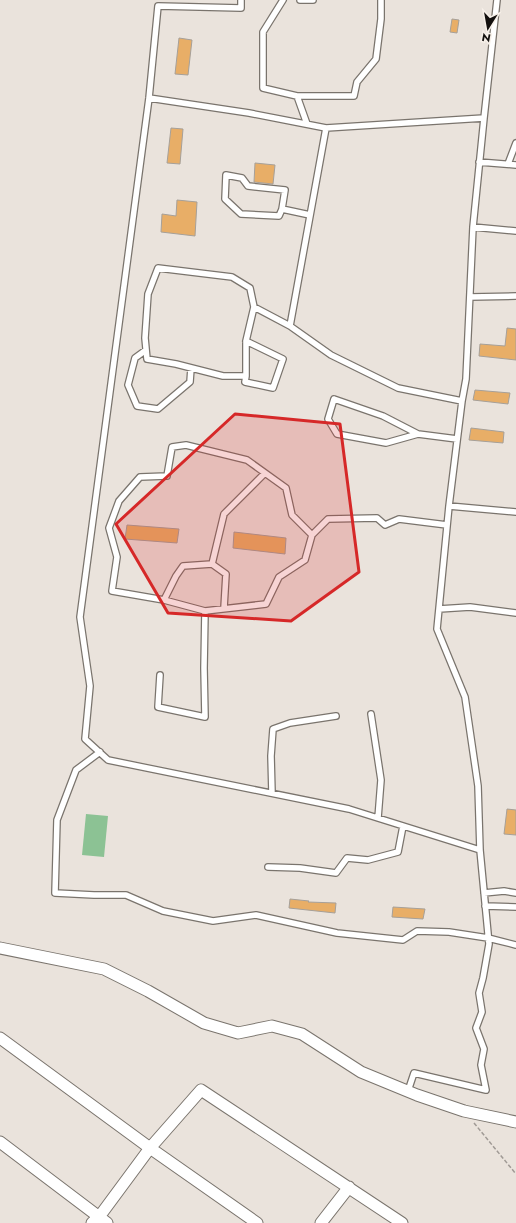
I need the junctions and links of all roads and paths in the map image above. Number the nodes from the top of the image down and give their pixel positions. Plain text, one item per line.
1 (241, 0) edge
2 (284, 0) edge
3 (300, 0) edge
4 (313, 0) edge
5 (381, 0) edge
6 (497, 0) edge
7 (297, 96) junction
8 (149, 98) junction
9 (484, 118) junction
10 (307, 124) junction
11 (326, 128) junction
12 (516, 143) edge
13 (479, 162) junction
14 (508, 164) junction
15 (516, 165) edge
16 (282, 209) junction
17 (310, 215) junction
18 (473, 227) junction
19 (516, 231) edge
20 (516, 296) edge
21 (470, 297) junction
22 (254, 307) junction
23 (290, 326) junction
24 (246, 341) junction
25 (146, 350) junction
26 (191, 368) junction
27 (246, 376) junction
28 (462, 400) junction
29 (418, 434) junction
30 (458, 439) junction
31 (265, 473) junction
32 (449, 506) junction
33 (516, 512) edge
34 (447, 525) junction
35 (312, 535) junction
36 (212, 564) junction
37 (164, 600) junction
38 (224, 608) junction
39 (439, 610) junction
40 (205, 611) junction
41 (516, 613) edge
42 (160, 675) dead end
43 (371, 714) dead end
44 (336, 716) dead end
45 (100, 752) junction
46 (272, 793) junction
47 (378, 818) junction
48 (403, 826) junction
49 (480, 850) junction
50 (268, 866) dead end
51 (484, 893) junction
52 (516, 893) edge
53 (485, 906) junction
54 (516, 907) edge
55 (488, 938) junction
56 (516, 945) edge
57 (0, 948) edge
58 (0, 1038) edge
59 (408, 1091) junction
60 (464, 1111) junction
61 (516, 1122) edge
62 (0, 1142) edge
63 (150, 1148) junction
64 (516, 1174) edge
65 (349, 1187) junction
66 (99, 1221) edge
67 (257, 1223) edge
68 (321, 1223) edge
69 (402, 1223) edge

1 - 8 lane
2 - 7 lane
3 - 4 lane
5 - 7 lane
6 - 9 lane
7 - 10 lane
8 - 10 lane
8 - 45 lane
9 - 11 lane
9 - 13 lane
10 - 11 lane
11 - 17 lane
12 - 14 lane
13 - 14 lane
13 - 18 lane
14 - 15 lane
16 - 16 lane
16 - 17 lane
17 - 23 lane
18 - 19 lane
18 - 21 lane
20 - 21 lane
21 - 28 lane
22 - 23 lane
22 - 24 lane
22 - 25 lane
23 - 28 lane
24 - 27 lane
24 - 27 lane
25 - 26 lane
25 - 26 lane
26 - 27 lane
28 - 30 lane
29 - 29 lane
29 - 30 lane
30 - 32 lane
31 - 35 lane
31 - 36 lane
31 - 37 lane
32 - 33 lane
32 - 34 lane
34 - 35 lane
34 - 39 lane
35 - 38 lane
36 - 37 lane
36 - 38 lane
37 - 40 lane
38 - 40 lane
39 - 41 lane
39 - 49 lane
40 - 42 lane
43 - 47 lane
44 - 46 lane
45 - 46 lane
45 - 55 lane
46 - 47 lane
47 - 48 lane
48 - 49 lane
48 - 50 lane
49 - 51 lane
51 - 52 lane
51 - 53 lane
53 - 54 lane
53 - 55 lane
55 - 56 lane
55 - 59 lane
57 - 59 street
58 - 63 street
59 - 60 street
60 - 61 street
60 - 64 path
62 - 66 street
63 - 65 street
63 - 66 street
63 - 67 street
65 - 68 street
65 - 69 street

